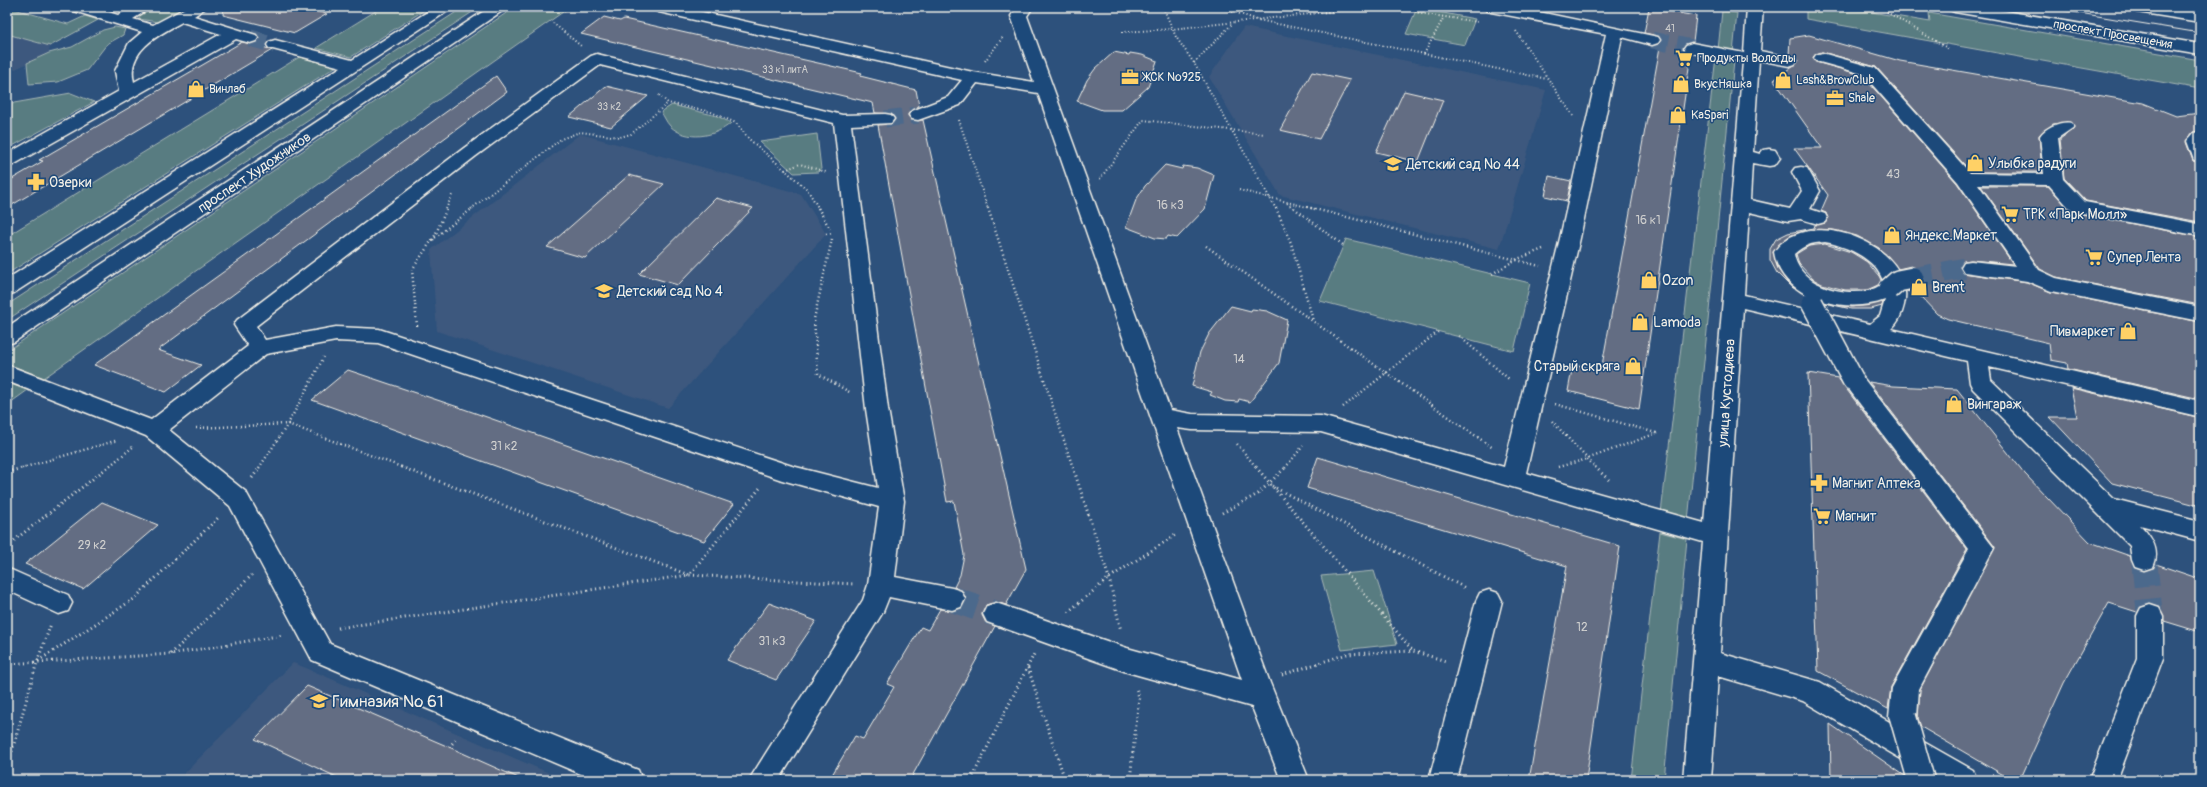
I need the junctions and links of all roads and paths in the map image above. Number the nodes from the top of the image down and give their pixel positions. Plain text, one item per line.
1 (76, 7) edge
2 (144, 7) edge
3 (199, 7) edge
4 (446, 7) edge
5 (500, 7) edge
6 (659, 7) edge
7 (718, 7) edge
8 (1163, 7) edge
9 (1219, 7) edge
10 (1373, 7) edge
11 (1408, 7) edge
12 (1755, 7) edge
13 (1955, 7) edge
14 (2141, 7) edge
15 (1499, 11) edge
16 (1022, 12) edge
17 (1886, 12) dead end
18 (181, 17) junction
19 (705, 17) junction
20 (1444, 17) junction
21 (2200, 17) edge
22 (120, 20) junction
23 (1258, 20) junction
24 (1234, 23) junction
25 (553, 24) dead end
26 (1172, 29) junction
27 (154, 31) junction
28 (1615, 31) junction
29 (1122, 32) dead end
30 (1652, 40) tunnel mouth
31 (275, 45) tunnel mouth
32 (1692, 48) tunnel mouth
33 (1949, 49) dead end
34 (2200, 49) edge
35 (1424, 54) junction
36 (1751, 56) junction
37 (1822, 58) dead end
38 (597, 59) junction
39 (1789, 61) dead end
40 (1194, 63) junction
41 (354, 65) junction
42 (628, 67) junction
43 (973, 77) junction
44 (1547, 79) junction
45 (1045, 89) junction
46 (128, 92) junction
47 (668, 103) junction
48 (918, 115) tunnel mouth
49 (958, 115) dead end
50 (1574, 117) dead end
51 (885, 119) tunnel mouth
52 (842, 120) junction
53 (2065, 127) dead end
54 (1232, 130) junction
55 (1266, 134) dead end
56 (2200, 137) edge
57 (470, 152) junction
58 (1769, 154) dead end
59 (1744, 156) junction
60 (2200, 156) edge
61 (7, 161) edge
62 (785, 170) junction
63 (849, 174) junction
64 (1965, 178) junction
65 (2054, 180) junction
66 (1239, 190) dead end
67 (1271, 198) junction
68 (1811, 198) dead end
69 (1084, 202) junction
70 (1286, 202) junction
71 (1740, 204) junction
72 (2200, 230) edge
73 (1570, 238) junction
74 (432, 240) junction
75 (1343, 245) dead end
76 (1206, 246) dead end
77 (1515, 260) junction
78 (1971, 267) tunnel mouth
79 (1562, 271) junction
80 (1492, 274) dead end
81 (2032, 275) junction
82 (1913, 278) tunnel mouth
83 (1892, 286) junction
84 (7, 288) edge
85 (1808, 294) junction
86 (1732, 298) junction
87 (2200, 314) edge
88 (1314, 321) junction
89 (1439, 331) dead end
90 (1875, 332) junction
91 (336, 334) junction
92 (1459, 336) dead end
93 (7, 337) edge
94 (260, 348) junction
95 (419, 350) junction
96 (1977, 356) junction
97 (1386, 372) junction
98 (7, 373) edge
99 (1531, 397) junction
100 (2198, 408) dead end
101 (877, 409) junction
102 (1162, 417) junction
103 (288, 424) junction
104 (1220, 424) junction
105 (1321, 424) junction
106 (154, 430) junction
107 (1587, 459) junction
108 (1515, 471) junction
109 (7, 472) edge
110 (790, 474) junction
111 (1270, 485) junction
112 (1615, 486) dead end
113 (238, 499) junction
114 (892, 501) junction
115 (2107, 507) junction
116 (1199, 522) junction
117 (2200, 531) edge
118 (1715, 536) junction
119 (7, 546) edge
120 (269, 558) junction
121 (2144, 560) tunnel mouth
122 (689, 575) junction
123 (7, 578) edge
124 (1109, 578) junction
125 (881, 585) junction
126 (952, 599) tunnel mouth
127 (1489, 601) joint
128 (59, 603) joint
129 (996, 614) tunnel mouth
130 (2150, 616) tunnel mouth
131 (309, 630) junction
132 (1044, 632) junction
133 (1413, 652) junction
134 (171, 654) junction
135 (1127, 660) junction
136 (1706, 661) junction
137 (37, 662) junction
138 (7, 664) edge
139 (1027, 668) junction
140 (1471, 669) junction
141 (1259, 690) junction
142 (7, 769) edge
143 (628, 780) edge
144 (763, 780) edge
145 (971, 780) edge
146 (1065, 780) edge
147 (1130, 780) edge
148 (1295, 780) edge
149 (1443, 780) edge
150 (1697, 780) edge
151 (1921, 780) edge
152 (1963, 780) edge
153 (2103, 780) edge

1 - 22 street
2 - 22 street
3 - 18 street
4 - 41 street
5 - 93 street, проспект Художников
6 - 19 street
7 - 19 street
8 - 26 path
9 - 23 path
10 - 23 path
11 - 20 path
12 - 36 street, улица Кустодиева
13 - 34 street, проспект Просвещения
14 - 21 street
15 - 20 path
15 - 28 street
15 - 44 path
16 - 43 path
16 - 45 street
17 - 33 path
18 - 27 street
18 - 46 street
19 - 43 street
20 - 35 path
22 - 27 street
23 - 24 path
23 - 35 path
24 - 26 path
24 - 40 path
25 - 38 path
26 - 29 path
26 - 40 path
27 - 46 street
28 - 30 street
28 - 73 street
31 - 41 street
32 - 36 street
35 - 44 path
36 - 39 street
36 - 59 street, улица Кустодиева
37 - 64 street
38 - 42 street
38 - 57 street
40 - 54 path
41 - 84 street
42 - 47 path
42 - 52 street
43 - 45 street
43 - 48 street
44 - 50 path
45 - 69 street
46 - 61 street
47 - 62 path
47 - 74 path
49 - 124 path
51 - 52 street
52 - 63 street
53 - 65 street
54 - 55 path
54 - 67 path
54 - 69 path
56 - 60 street
57 - 74 path
57 - 94 street
58 - 59 street
59 - 71 street, улица Кустодиева
62 - 63 path
62 - 101 path
63 - 101 street
64 - 65 street
64 - 81 street
65 - 72 street
66 - 67 path
67 - 70 path
67 - 88 path
68 - 71 street
69 - 102 street
70 - 75 path
70 - 77 path
71 - 86 street, улица Кустодиева
73 - 77 path
73 - 79 street
74 - 95 path
76 - 88 path
77 - 79 path
77 - 80 path
78 - 81 street
79 - 99 street
81 - 87 street
82 - 83 street, bridge
83 - 85 street
83 - 85 street
83 - 90 street
85 - 151 street, bridge
86 - 90 street
86 - 118 street, улица Кустодиева
88 - 97 path
89 - 97 path
90 - 96 street
91 - 94 street
91 - 95 street
91 - 103 path
92 - 99 path
94 - 106 street
95 - 110 street
96 - 100 street
96 - 115 street
97 - 105 path
97 - 108 path
98 - 106 street
99 - 107 path
99 - 107 path
99 - 108 street
101 - 114 street
102 - 104 street
102 - 116 street
103 - 106 path
103 - 113 path
103 - 122 path
104 - 105 street
104 - 111 path
105 - 108 street
105 - 111 path
106 - 109 path
106 - 113 street
106 - 119 path
107 - 108 path
107 - 112 path
108 - 118 street
110 - 114 street
110 - 122 path
111 - 116 path
111 - 127 path
111 - 133 path
113 - 120 street
113 - 137 path
114 - 125 street
115 - 117 street
115 - 121 street
116 - 124 path
116 - 141 street
118 - 136 street, улица Кустодиева
120 - 131 street
120 - 134 path
122 - 125 path
122 - 131 path
123 - 128 street
124 - 132 path
124 - 135 path
125 - 126 street
125 - 144 street
127 - 140 street
128 - 137 path
129 - 132 street
130 - 153 street
131 - 134 path
131 - 143 street
132 - 135 street
132 - 139 path
133 - 140 path
133 - 141 path
134 - 137 path
135 - 141 street
135 - 147 path
136 - 150 street, улица Кустодиева
136 - 152 street
137 - 138 path
137 - 142 path
139 - 145 path
139 - 146 path
140 - 149 street
141 - 148 street

